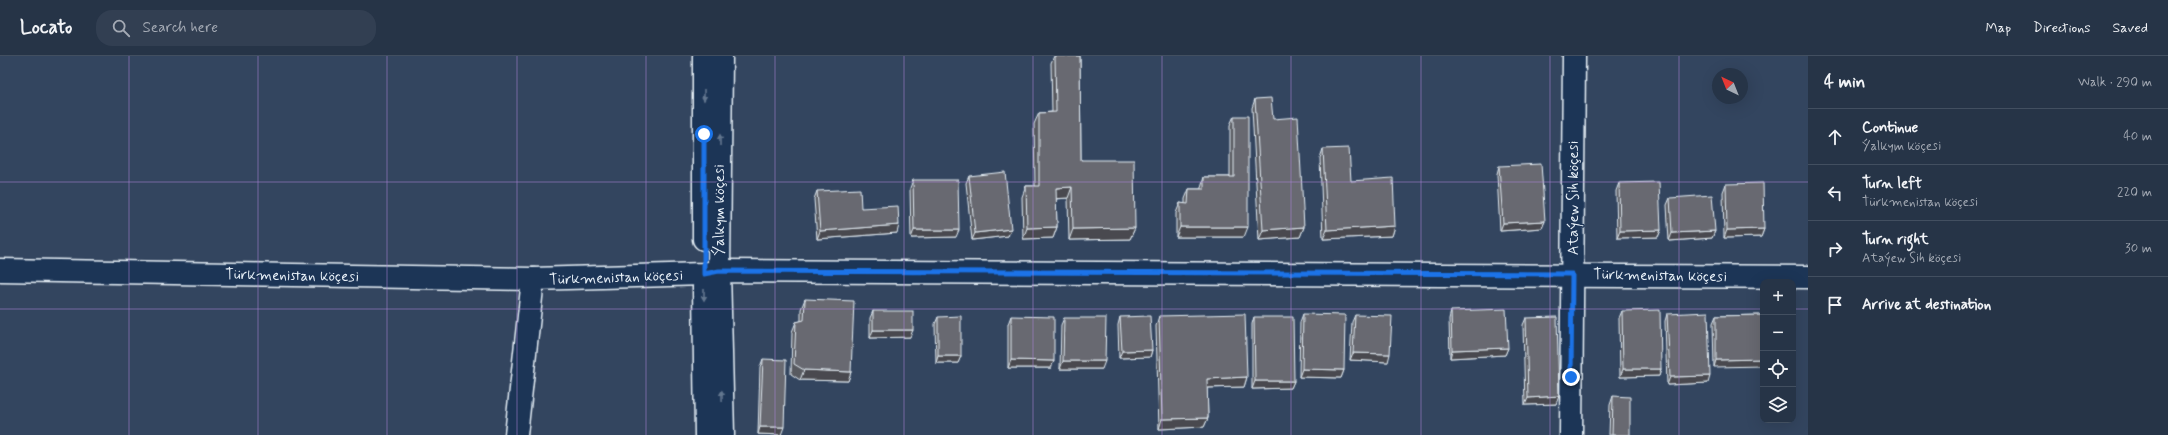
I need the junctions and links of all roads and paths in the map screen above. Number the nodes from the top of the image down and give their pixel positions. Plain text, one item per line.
1 (704, 56) edge
2 (721, 56) edge
3 (1574, 56) edge
4 (0, 270) edge
5 (712, 272) junction
6 (1572, 274) junction
7 (1808, 277) edge
8 (533, 279) junction
9 (516, 435) edge
10 (706, 435) edge
11 (723, 435) edge
12 (1571, 435) edge

1 -> 5 street, Ýalkym köçesi
5 -> 2 street, Ýalkym köçesi
3 - 6 street, Ataýew Sih köçesi
4 - 8 street, Türkmenistan köçesi
5 - 6 street, Türkmenistan köçesi
5 - 8 street, Türkmenistan köçesi
5 -> 10 street, Ýalkym köçesi
11 -> 5 street, Ýalkym köçesi
6 - 7 street, Türkmenistan köçesi
6 - 12 street, Ataýew Sih köçesi
8 - 9 street

